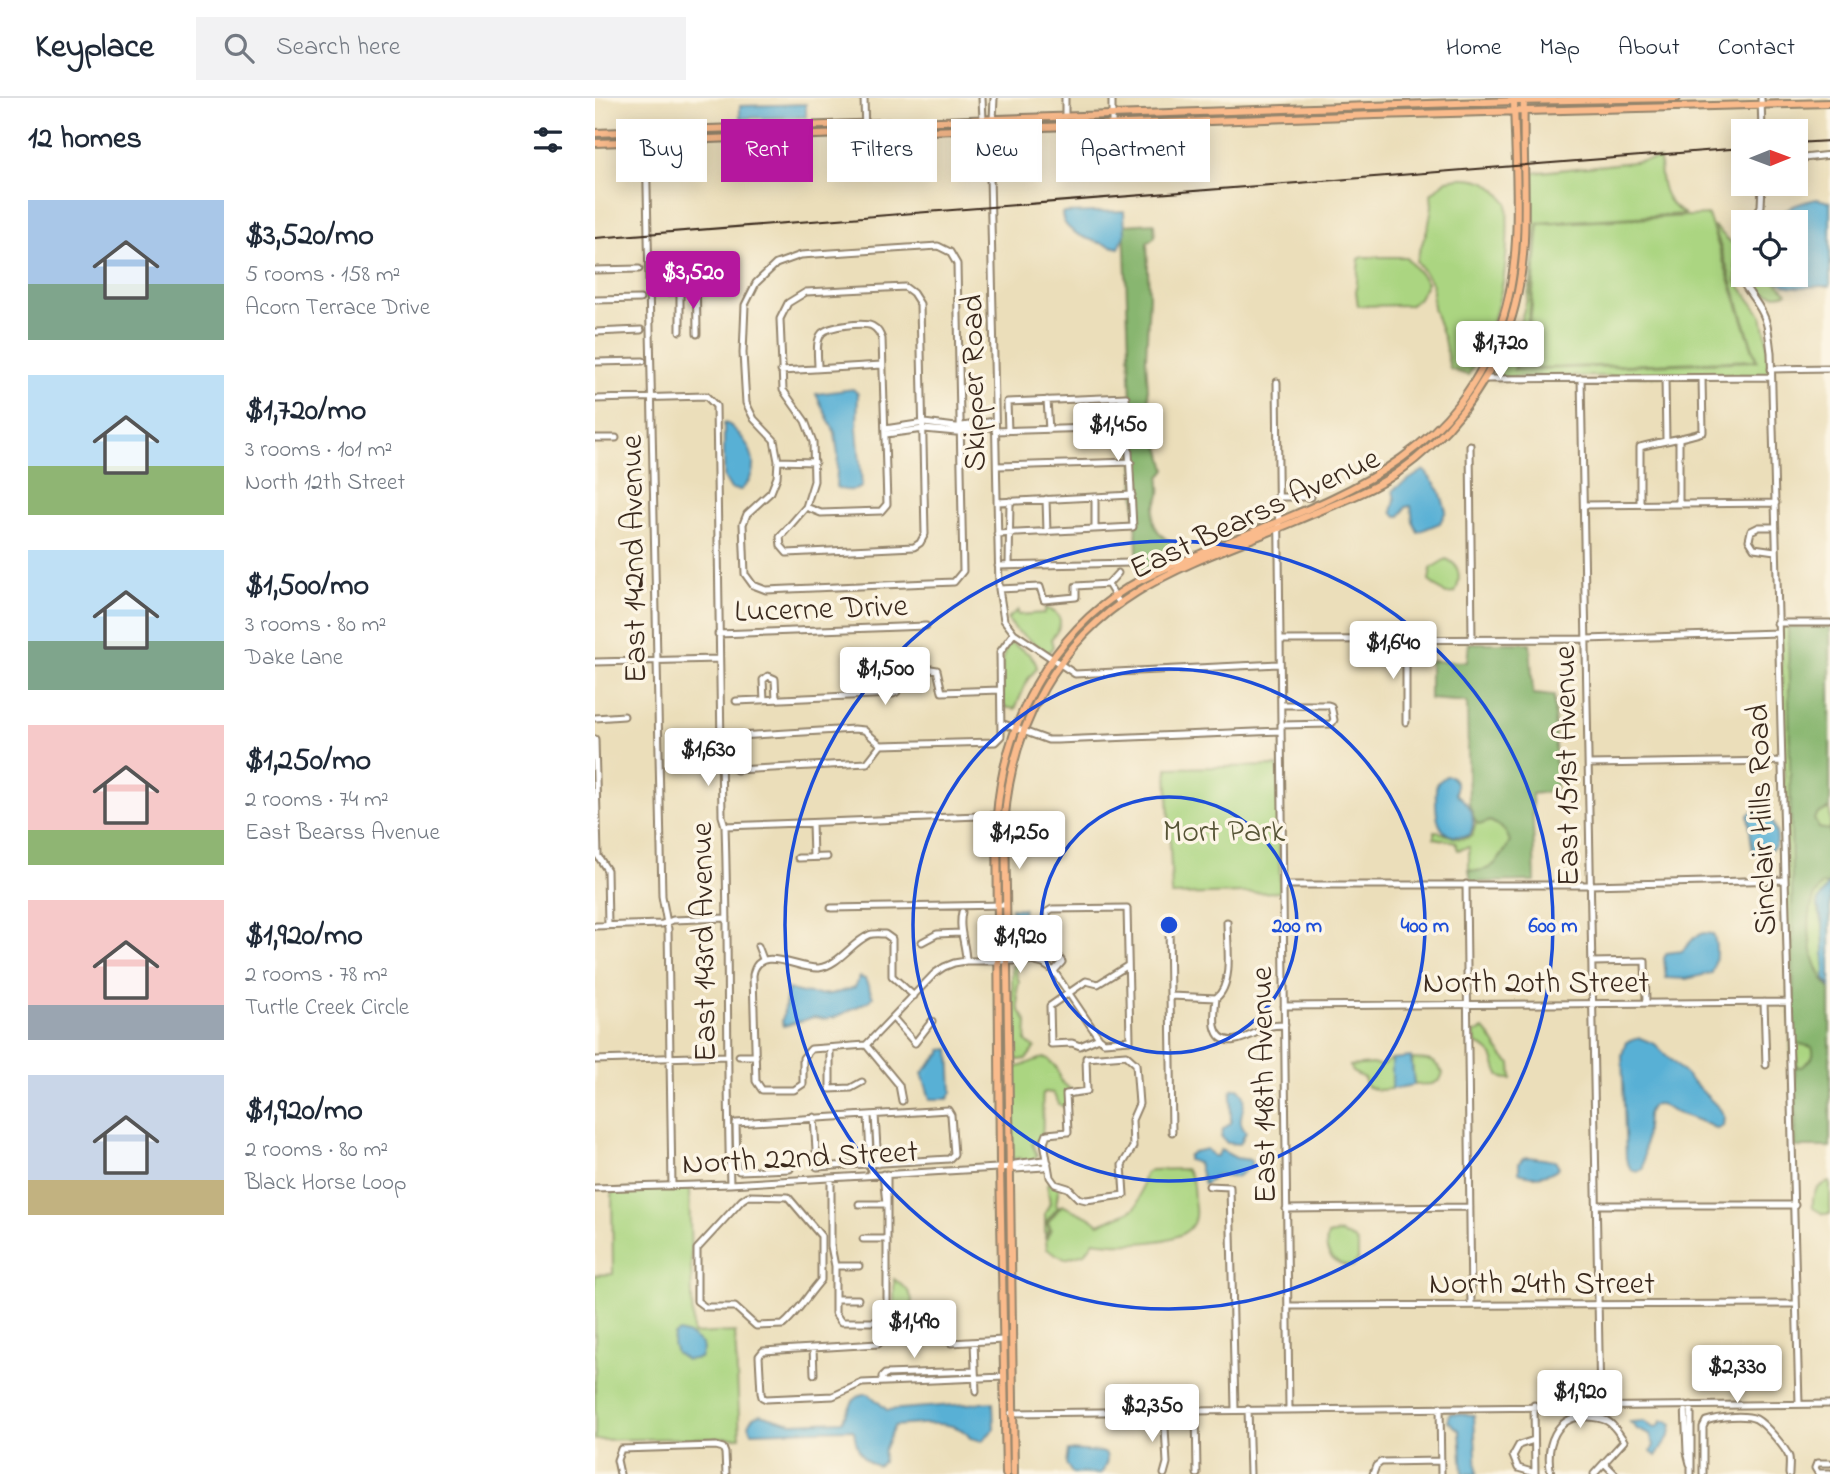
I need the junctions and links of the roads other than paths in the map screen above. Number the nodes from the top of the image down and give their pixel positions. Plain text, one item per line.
1 (864, 98) edge
2 (982, 98) edge
3 (993, 98) edge
4 (1065, 98) edge
5 (1112, 98) edge
6 (1675, 98) edge
7 (1514, 99) edge
8 (1523, 99) edge
9 (1761, 101) edge
10 (1830, 101) edge
11 (1375, 106) junction
12 (1633, 108) junction
13 (1247, 111) junction
14 (1523, 111) junction
15 (1514, 112) junction
16 (1376, 115) junction
17 (1112, 116) junction
18 (1065, 117) junction
19 (865, 119) edge
20 (983, 119) edge
21 (993, 119) edge
22 (1017, 119) edge
23 (1762, 119) edge
24 (1247, 120) junction
25 (1210, 121) edge
26 (827, 126) edge
27 (707, 131) edge
28 (595, 134) edge
29 (616, 134) edge
30 (827, 135) edge
31 (707, 139) edge
32 (595, 142) edge
33 (616, 142) edge
34 (1830, 155) edge
35 (1808, 158) edge
36 (647, 182) edge
37 (990, 182) edge
38 (664, 260) dead end
39 (639, 269) dead end
40 (595, 270) edge
41 (1744, 287) edge
42 (680, 291) junction
43 (695, 291) junction
44 (649, 293) junction
45 (640, 299) dead end
46 (595, 300) edge
47 (641, 330) dead end
48 (680, 331) dead end
49 (595, 332) edge
50 (697, 334) dead end
51 (643, 361) dead end
52 (595, 362) edge
53 (882, 365) junction
54 (818, 367) junction
55 (1830, 368) edge
56 (1771, 369) junction
57 (781, 371) junction
58 (1771, 377) junction
59 (1581, 378) junction
60 (1665, 378) junction
61 (1702, 378) junction
62 (1485, 379) junction
63 (1277, 382) dead end
64 (652, 397) junction
65 (595, 398) edge
66 (1086, 399) junction
67 (1047, 400) junction
68 (995, 402) junction
69 (1007, 402) junction
70 (924, 426) junction
71 (995, 426) junction
72 (1129, 427) junction
73 (1087, 428) junction
74 (960, 429) junction
75 (1049, 430) junction
76 (1008, 431) junction
77 (885, 432) junction
78 (595, 438) edge
79 (616, 438) dead end
80 (1666, 440) junction
81 (1679, 440) junction
82 (1470, 445) dead end
83 (778, 461) junction
84 (815, 462) junction
85 (1131, 462) junction
86 (997, 466) junction
87 (1132, 495) junction
88 (1311, 496) dead end
89 (1095, 497) junction
90 (1277, 497) junction
91 (1045, 499) junction
92 (1010, 501) junction
93 (998, 502) junction
94 (1776, 503) junction
95 (1640, 504) junction
96 (1679, 504) junction
97 (1584, 505) junction
98 (806, 507) junction
99 (1277, 520) junction
100 (1775, 527) junction
101 (1278, 528) junction
102 (1095, 529) junction
103 (1047, 532) junction
104 (997, 534) junction
105 (1008, 534) junction
106 (1775, 551) junction
107 (1131, 563) dead end
108 (998, 566) junction
109 (1009, 566) junction
110 (1118, 573) dead end
111 (1108, 584) junction
112 (999, 589) junction
113 (1115, 597) junction
114 (1120, 604) junction
115 (1777, 623) junction
116 (1830, 623) edge
117 (926, 626) dead end
118 (1014, 633) junction
119 (1778, 633) junction
120 (718, 634) junction
121 (1586, 639) junction
122 (1280, 640) junction
123 (1406, 640) junction
124 (1472, 640) junction
125 (718, 659) junction
126 (657, 660) junction
127 (595, 662) edge
128 (1056, 662) junction
129 (1279, 664) junction
130 (1000, 690) junction
131 (776, 699) junction
132 (764, 700) junction
133 (736, 701) dead end
134 (1281, 705) junction
135 (624, 716) dead end
136 (595, 718) edge
137 (1406, 722) dead end
138 (1000, 723) junction
139 (1281, 728) junction
140 (1019, 729) junction
141 (595, 739) edge
142 (881, 745) junction
143 (1781, 761) junction
144 (1589, 764) junction
145 (1002, 779) junction
146 (1009, 781) junction
147 (1001, 816) junction
148 (811, 823) junction
149 (725, 826) junction
150 (827, 856) dead end
151 (813, 857) junction
152 (798, 858) dead end
153 (1784, 880) junction
154 (1466, 884) junction
155 (1283, 885) junction
156 (1590, 885) junction
157 (1002, 905) junction
158 (831, 908) dead end
159 (962, 912) dead end
160 (727, 918) junction
161 (667, 921) junction
162 (1227, 922) dead end
163 (1169, 925) dead end
164 (595, 926) edge
165 (608, 926) junction
166 (960, 933) junction
167 (922, 942) dead end
168 (758, 946) dead end
169 (763, 959) junction
170 (1002, 960) junction
171 (966, 961) junction
172 (1592, 962) junction
173 (1127, 966) junction
174 (1054, 971) junction
175 (1070, 993) junction
176 (914, 996) junction
177 (1171, 996) junction
178 (1216, 998) junction
179 (1764, 1002) junction
180 (1789, 1002) junction
181 (1469, 1003) junction
182 (1646, 1003) junction
183 (1592, 1004) junction
184 (1284, 1006) junction
185 (894, 1019) junction
186 (932, 1021) dead end
187 (1285, 1025) junction
188 (1099, 1038) junction
189 (866, 1045) junction
190 (831, 1048) junction
191 (727, 1056) junction
192 (739, 1056) dead end
193 (755, 1056) junction
194 (671, 1058) junction
195 (595, 1060) edge
196 (1766, 1065) dead end
197 (862, 1082) dead end
198 (902, 1101) dead end
199 (872, 1116) junction
200 (814, 1117) junction
201 (732, 1124) junction
202 (1172, 1132) dead end
203 (1047, 1163) junction
204 (871, 1164) junction
205 (878, 1164) junction
206 (1007, 1167) junction
207 (790, 1169) dead end
208 (883, 1174) junction
209 (871, 1175) junction
210 (831, 1178) junction
211 (761, 1182) junction
212 (730, 1184) junction
213 (672, 1186) junction
214 (1209, 1186) dead end
215 (595, 1188) edge
216 (763, 1196) junction
217 (859, 1204) dead end
218 (886, 1204) junction
219 (1597, 1205) junction
220 (1795, 1205) junction
221 (1470, 1207) junction
222 (1286, 1209) junction
223 (863, 1239) dead end
224 (886, 1239) junction
225 (835, 1266) junction
226 (859, 1266) dead end
227 (835, 1299) junction
228 (858, 1299) dead end
229 (1599, 1304) junction
230 (1796, 1304) junction
231 (1471, 1305) junction
232 (1288, 1306) junction
233 (1003, 1340) junction
234 (976, 1341) junction
235 (813, 1348) junction
236 (975, 1371) junction
237 (814, 1374) dead end
238 (1005, 1377) junction
239 (975, 1378) junction
240 (882, 1382) junction
241 (976, 1392) dead end
242 (1799, 1404) junction
243 (1830, 1404) edge
244 (1534, 1405) junction
245 (1600, 1405) junction
246 (1690, 1405) junction
247 (1440, 1407) junction
248 (1196, 1409) junction
249 (1235, 1409) junction
250 (1248, 1409) junction
251 (1289, 1409) junction
252 (1164, 1410) junction
253 (1009, 1413) junction
254 (1534, 1440) junction
255 (1441, 1461) junction
256 (1604, 1463) junction
257 (1830, 1464) edge
258 (1691, 1471) edge
259 (1535, 1473) edge
260 (1830, 1473) edge
261 (620, 1474) edge
262 (726, 1474) edge
263 (1006, 1474) edge
264 (1014, 1474) edge
265 (1164, 1474) edge
266 (1197, 1474) edge
267 (1250, 1474) edge
268 (1373, 1474) edge
269 (1441, 1474) edge
270 (1551, 1474) edge
271 (1594, 1474) edge
272 (1615, 1474) edge
273 (1703, 1474) edge
274 (1789, 1474) edge

1 - 19 street
2 - 20 street
3 - 21 street
4 - 18 street
5 - 17 street
6 - 8 main road
6 - 12 main road
7 - 8 main road
7 - 11 main road
7 - 15 main road, East Bearss Avenue
8 - 14 main road, East Bearss Avenue
9 - 10 main road
9 - 12 main road
9 - 23 street
11 - 13 main road
11 - 16 main road
12 - 14 main road
13 - 17 main road
13 - 24 street
14 - 15 main road
14 - 62 main road, East Bearss Avenue
15 - 16 main road
15 - 99 main road, East Bearss Avenue
16 - 24 main road
17 - 18 main road
18 - 22 main road
24 - 25 main road
26 - 27 main road
28 - 29 main road
30 - 31 main road
32 - 33 main road
34 - 35 street
36 - 44 street, East 142nd Avenue
37 - 68 street, Skipper Road
38 - 43 street
39 - 40 street
41 - 56 street, Sinclair Hills Road
42 - 43 street
42 - 44 street
42 - 48 street
43 - 50 street
44 - 64 street, East 142nd Avenue
45 - 46 street
47 - 49 street
51 - 52 street
53 - 54 street
53 - 54 street
53 - 77 street
54 - 57 street
55 - 56 street
56 - 58 street, Sinclair Hills Road
57 - 70 street
57 - 84 street
58 - 61 street
58 - 94 street, Sinclair Hills Road
59 - 60 street
59 - 62 street
59 - 97 street, East 151st Avenue
60 - 61 street
60 - 80 street
61 - 81 street
62 - 101 main road, East Bearss Avenue
63 - 90 street, East 148th Avenue
64 - 65 street
64 - 120 street, East 143rd Avenue
64 - 126 street, East 142nd Avenue
66 - 67 street
66 - 72 street
66 - 73 street
67 - 69 street
67 - 75 street
68 - 69 street
68 - 71 street, Skipper Road
69 - 76 street
70 - 74 street
70 - 77 street
70 - 98 street
71 - 74 street
71 - 76 street
71 - 86 street, Skipper Road
72 - 73 street
72 - 85 street
73 - 75 street
74 - 83 street
74 - 83 street
75 - 76 street
77 - 98 street
78 - 79 street
80 - 81 street
80 - 95 street
81 - 96 street
82 - 124 street
83 - 84 street
84 - 98 street
85 - 86 street
85 - 87 street
86 - 93 street, Skipper Road
87 - 89 street
87 - 102 street
88 - 90 street
89 - 91 street
89 - 102 street
90 - 99 street, East 148th Avenue
91 - 92 street
91 - 103 street
92 - 93 street
92 - 105 street
93 - 104 street, Skipper Road
94 - 96 street
94 - 100 street, Sinclair Hills Road
95 - 96 street
95 - 97 street
97 - 121 street, East 151st Avenue
99 - 101 street, East 148th Avenue
99 - 113 main road, East Bearss Avenue
100 - 106 street, Sinclair Hills Road
100 - 106 street
101 - 114 main road, East Bearss Avenue
101 - 122 street, East 148th Avenue
102 - 103 street
103 - 105 street
104 - 105 street
104 - 108 street, Skipper Road
105 - 109 street
106 - 115 street, Sinclair Hills Road
107 - 109 street
108 - 109 street
108 - 112 street, Skipper Road
110 - 111 street
111 - 112 street
111 - 113 street
112 - 118 street, Skipper Road
113 - 114 street
113 - 128 main road, East Bearss Avenue
114 - 128 main road, East Bearss Avenue
115 - 116 street
115 - 119 street, Sinclair Hills Road
117 - 120 street, Lucerne Drive
118 - 128 street
118 - 130 street
119 - 121 street
119 - 143 street, Sinclair Hills Road
120 - 125 street, East 143rd Avenue
121 - 124 street
121 - 144 street, East 151st Avenue
122 - 123 street
122 - 129 street, East 148th Avenue
123 - 124 street
123 - 137 street
125 - 126 street
125 - 149 street, East 143rd Avenue
126 - 127 street
126 - 161 street, East 142nd Avenue
128 - 129 street
128 - 140 main road, East Bearss Avenue
129 - 134 street, East 148th Avenue
130 - 131 street
130 - 138 street
131 - 132 street
131 - 132 street
132 - 133 street
134 - 139 street, East 148th Avenue
134 - 139 street
135 - 136 street
138 - 140 street
138 - 142 street
139 - 140 street
139 - 155 street, East 148th Avenue
140 - 145 main road, East Bearss Avenue
140 - 146 main road, East Bearss Avenue
141 - 165 street
142 - 142 street
143 - 144 street
143 - 153 street, Sinclair Hills Road
144 - 156 street, East 151st Avenue
145 - 146 main road
145 - 147 main road, East Bearss Avenue
146 - 147 main road, East Bearss Avenue
147 - 148 street
147 - 157 main road, East Bearss Avenue
148 - 149 street
148 - 151 street
149 - 160 street, East 143rd Avenue
150 - 151 street
151 - 152 street
153 - 156 street
153 - 180 street, Sinclair Hills Road
154 - 155 street
154 - 156 street
154 - 181 street
155 - 184 street, East 148th Avenue
156 - 172 street, East 151st Avenue
157 - 158 street
157 - 170 main road, East Bearss Avenue
159 - 166 street
160 - 161 street
160 - 191 street, East 143rd Avenue
161 - 165 street
161 - 194 street, East 142nd Avenue
162 - 178 street
163 - 177 street
164 - 165 street
166 - 167 street
166 - 171 street
168 - 169 street
169 - 176 street
169 - 193 street
170 - 171 street
170 - 174 street
170 - 206 main road, East Bearss Avenue
171 - 176 street
172 - 182 street
172 - 183 street, East 151st Avenue
173 - 174 street
173 - 175 street
173 - 188 street
174 - 175 street
175 - 188 street
175 - 188 street
176 - 185 street
177 - 178 street
177 - 202 street
178 - 187 street
179 - 180 street, North 20th Street
179 - 182 street, North 20th Street
179 - 196 street
180 - 220 street, Sinclair Hills Road
181 - 183 street, North 20th Street
181 - 184 street, North 20th Street
181 - 221 street
182 - 183 street, North 20th Street
183 - 219 street, East 151st Avenue
184 - 187 street, East 148th Avenue
185 - 186 street
185 - 189 street
187 - 222 street, East 148th Avenue
189 - 190 street
189 - 198 street
190 - 193 street
190 - 197 street
191 - 194 street
191 - 201 street, East 143rd Avenue
192 - 193 street
194 - 195 street
194 - 213 street, East 142nd Avenue
199 - 200 street
199 - 204 street
199 - 205 street
199 - 205 street
200 - 201 street
200 - 204 street
201 - 207 street
201 - 212 street, East 143rd Avenue
203 - 203 street
203 - 206 street, North 22nd Street
204 - 205 street
204 - 209 street
205 - 208 street
206 - 208 street, North 22nd Street
206 - 233 main road, East Bearss Avenue
206 - 253 main road, East Bearss Avenue
208 - 209 street, North 22nd Street
208 - 218 street
209 - 210 street, North 22nd Street
210 - 211 street, North 22nd Street
210 - 225 street
211 - 212 street, North 22nd Street
211 - 216 street
212 - 213 street, North 22nd Street
213 - 215 street, North 22nd Street
214 - 249 street
216 - 216 street
217 - 218 street
218 - 224 street
219 - 220 street
219 - 229 street, East 151st Avenue
220 - 230 street, Sinclair Hills Road
221 - 222 street
221 - 231 street
222 - 232 street, East 148th Avenue
223 - 224 street
224 - 227 street
225 - 226 street
225 - 227 street
227 - 228 street
229 - 230 street, North 24th Street
229 - 231 street, North 24th Street
229 - 245 street, East 151st Avenue
230 - 242 street, Sinclair Hills Road
231 - 232 street, North 24th Street
232 - 251 street, East 148th Avenue
233 - 234 street
233 - 238 main road, East Bearss Avenue
234 - 235 street
234 - 236 street
235 - 237 street
235 - 240 street
236 - 239 street
236 - 240 street
238 - 239 street
238 - 253 main road, East Bearss Avenue
239 - 240 street
239 - 241 street
242 - 243 street
242 - 246 street
244 - 245 street
244 - 247 street
244 - 254 street
245 - 246 street
246 - 258 street
247 - 251 street
247 - 255 street
248 - 249 street
248 - 252 street
248 - 266 street
249 - 250 street
250 - 251 street
250 - 267 street
252 - 253 street
252 - 265 street
253 - 263 main road, East Bearss Avenue
253 - 264 main road, East Bearss Avenue
254 - 259 street
254 - 259 street
255 - 268 street
255 - 269 street
256 - 270 street
256 - 271 street
256 - 272 street
257 - 260 street
261 - 262 street
273 - 274 street

